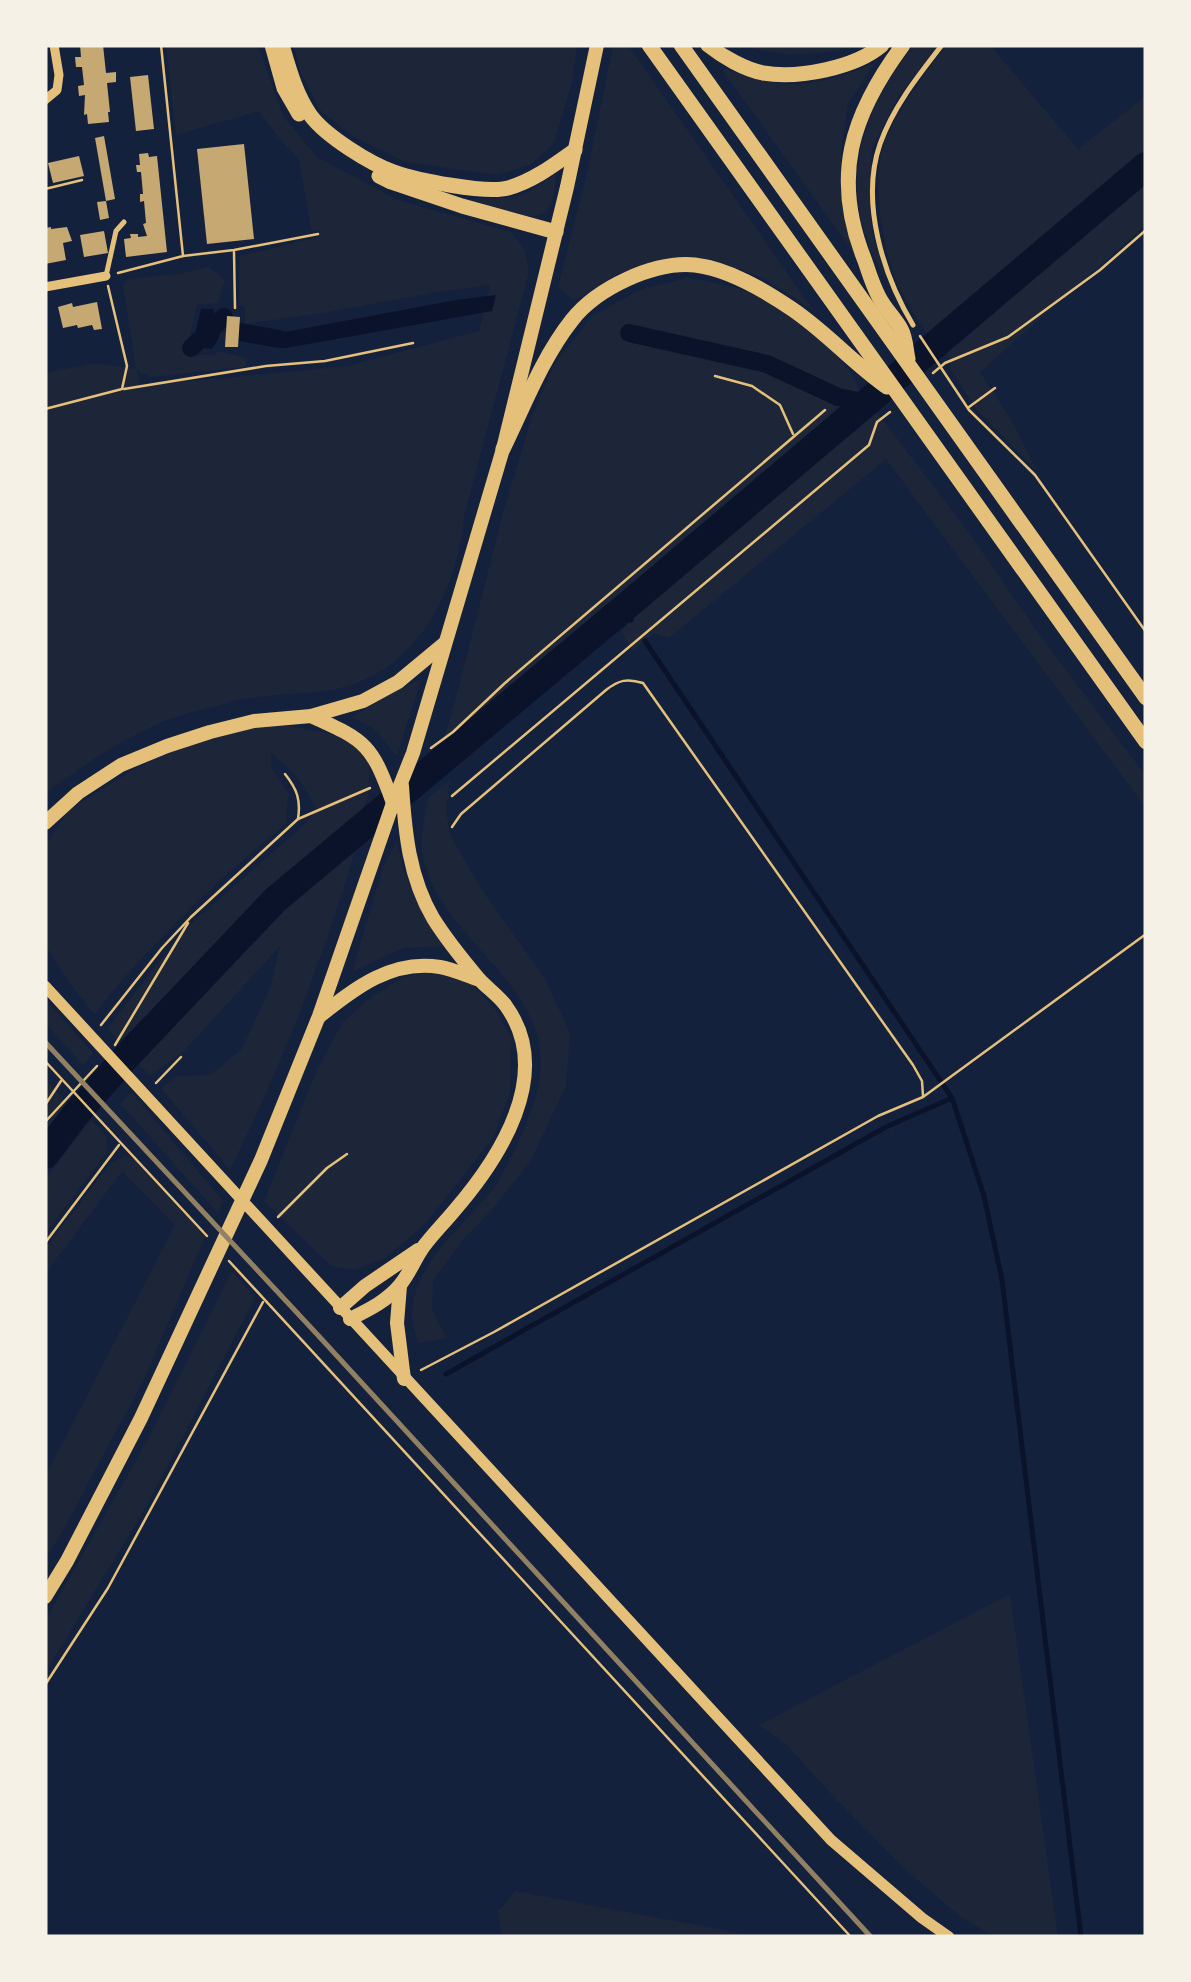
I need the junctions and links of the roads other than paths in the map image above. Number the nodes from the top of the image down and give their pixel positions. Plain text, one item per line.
1 (54, 45) edge
2 (272, 45) edge
3 (282, 45) edge
4 (597, 45) edge
5 (649, 45) edge
6 (681, 45) edge
7 (708, 45) edge
8 (882, 45) edge
9 (903, 45) edge
10 (942, 45) edge
11 (45, 100) edge
12 (575, 150) junction
13 (124, 222) dead end
14 (556, 232) junction
15 (106, 276) joint
16 (45, 287) edge
17 (903, 333) junction
18 (866, 363) junction
19 (503, 449) junction
20 (446, 644) junction
21 (1146, 698) edge
22 (311, 716) junction
23 (1146, 742) edge
24 (401, 782) junction
25 (393, 804) junction
26 (45, 823) edge
27 (480, 980) junction
28 (45, 986) edge
29 (320, 1016) junction
30 (423, 1247) junction
31 (400, 1286) junction
32 (345, 1314) junction
33 (404, 1378) junction
34 (45, 1597) edge
35 (950, 1937) edge

1 - 11 street
2 - 14 highway
3 - 12 highway
4 - 12 main road
5 - 18 highway
6 - 17 highway
7 - 8 highway
9 - 17 highway
10 - 17 lane
12 - 14 main road
13 - 15 lane
14 - 19 main road
15 - 16 street
17 - 21 highway
18 - 19 highway
18 - 23 highway
19 - 20 main road
20 - 22 main road
20 - 24 main road
22 - 25 main road
22 - 26 main road
24 - 25 main road
24 - 27 main road
25 - 29 main road
27 - 29 main road
27 - 30 main road
28 - 32 street
29 - 34 main road
30 - 31 main road
30 - 32 main road
31 - 32 main road
31 - 33 main road
32 - 33 street
33 - 35 street

